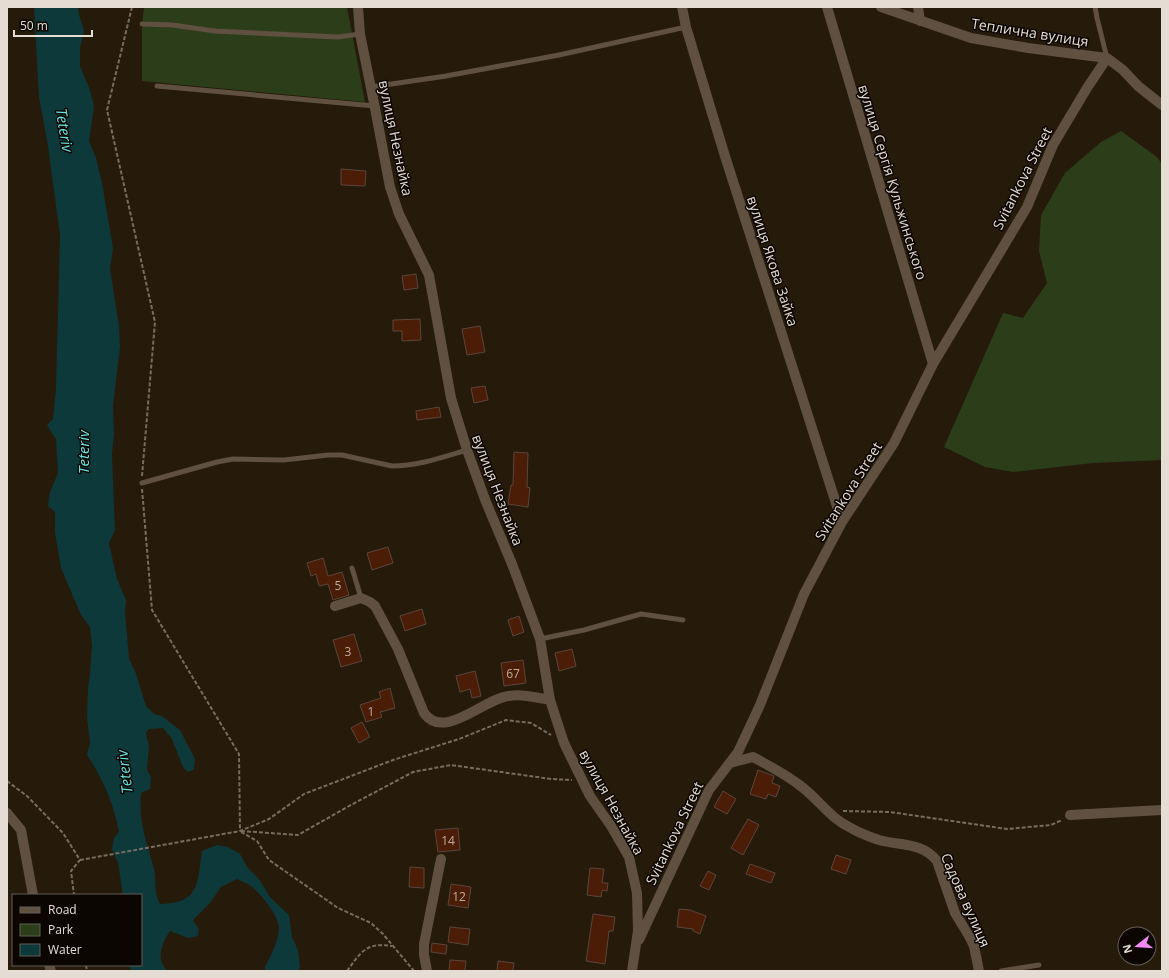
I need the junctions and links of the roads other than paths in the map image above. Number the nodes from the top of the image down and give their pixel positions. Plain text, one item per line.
1 (358, 7) edge
2 (682, 7) edge
3 (827, 7) edge
4 (881, 7) edge
5 (918, 7) edge
6 (1095, 7) edge
7 (920, 21) junction
8 (142, 24) dead end
9 (686, 27) junction
10 (360, 34) junction
11 (1107, 58) junction
12 (157, 86) dead end
13 (371, 88) junction
14 (1162, 105) edge
15 (375, 106) junction
16 (933, 364) junction
17 (467, 450) junction
18 (142, 483) road end
19 (842, 522) junction
20 (352, 568) dead end
21 (361, 598) junction
22 (335, 606) dead end
23 (684, 620) dead end
24 (540, 638) junction
25 (550, 700) junction
26 (730, 763) junction
27 (1162, 810) edge
28 (7, 813) edge
29 (1070, 815) road end
30 (441, 859) dead end
31 (33, 894) edge
32 (635, 950) junction
33 (1039, 965) dead end
34 (427, 971) edge
35 (632, 971) edge
36 (979, 971) edge
37 (1001, 971) edge

1 - 10 street, вулиця Незнайка
2 - 9 street, вулиця Якова Зайка
3 - 16 street, вулиця Сергія Кульжинського
4 - 7 street, Теплична вулиця
5 - 7 street
6 - 11 lane
7 - 11 street, Теплична вулиця
8 - 10 lane
9 - 13 lane
9 - 19 street, вулиця Якова Зайка
10 - 13 street, вулиця Незнайка
11 - 14 street
11 - 16 street, Svitankova Street
12 - 15 lane
13 - 15 street, вулиця Незнайка
15 - 17 street, вулиця Незнайка
16 - 19 street, Svitankova Street
17 - 18 lane
17 - 24 street, вулиця Незнайка
19 - 26 street, Svitankova Street
20 - 21 lane
21 - 22 street
21 - 25 street
23 - 24 lane
24 - 25 street, вулиця Незнайка
25 - 32 street, вулиця Незнайка
26 - 32 street, Svitankova Street
26 - 36 street, Садова вулиця
27 - 29 street
28 - 31 street
30 - 34 street
32 - 35 street, вулиця Незнайка
33 - 37 lane

